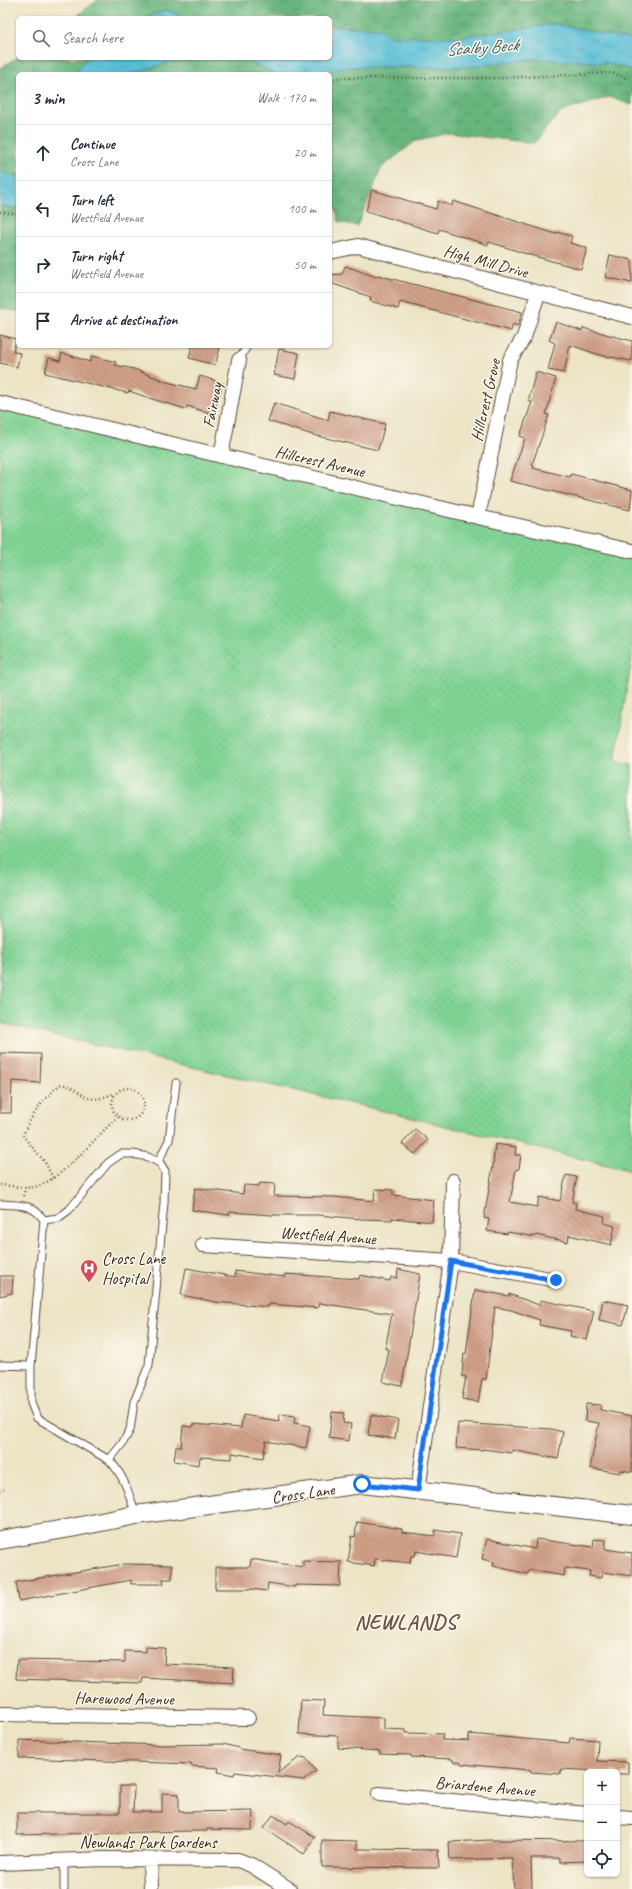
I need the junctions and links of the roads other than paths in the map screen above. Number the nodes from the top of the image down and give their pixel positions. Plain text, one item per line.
1 (332, 252) edge
2 (538, 294) junction
3 (632, 317) edge
4 (246, 348) edge
5 (239, 360) joint
6 (0, 403) edge
7 (221, 456) junction
8 (478, 517) junction
9 (632, 551) edge
10 (176, 1083) dead end
11 (158, 1162) junction
12 (453, 1181) dead end
13 (0, 1204) edge
14 (44, 1220) junction
15 (203, 1245) dead end
16 (451, 1261) junction
17 (556, 1280) dead end
18 (0, 1365) edge
19 (31, 1366) junction
20 (109, 1460) junction
21 (418, 1490) junction
22 (136, 1515) junction
23 (632, 1515) edge
24 (0, 1540) edge
25 (0, 1714) edge
26 (248, 1718) dead end
27 (379, 1794) dead end
28 (584, 1814) edge
29 (620, 1817) edge
30 (632, 1818) edge
31 (64, 1860) junction
32 (150, 1860) junction
33 (0, 1863) edge
34 (64, 1889) edge
35 (150, 1889) edge
36 (289, 1889) edge

1 - 2 street, High Mill Drive
2 - 3 street, High Mill Drive
2 - 8 street, Hillcrest Grove
4 - 5 lane
5 - 7 street, Fairway
6 - 7 street, Hillcrest Avenue
7 - 8 street, Hillcrest Avenue
8 - 9 street, Hillcrest Avenue
10 - 11 lane
11 - 14 lane
11 - 20 lane
12 - 16 street
13 - 14 lane
14 - 19 lane
15 - 16 street, Westfield Avenue
16 - 17 street, Westfield Avenue
16 - 21 street
18 - 19 lane
19 - 20 lane
20 - 22 lane
21 - 22 street, Cross Lane
21 - 23 street, Cross Lane
22 - 24 street, Cross Lane
25 - 26 street, Harewood Avenue
27 - 28 street, Briardene Avenue
29 - 30 street
31 - 32 street, Newlands Park Gardens
31 - 33 street, Newlands Park Gardens
31 - 34 lane
32 - 35 street
32 - 36 street, Newlands Park Gardens

